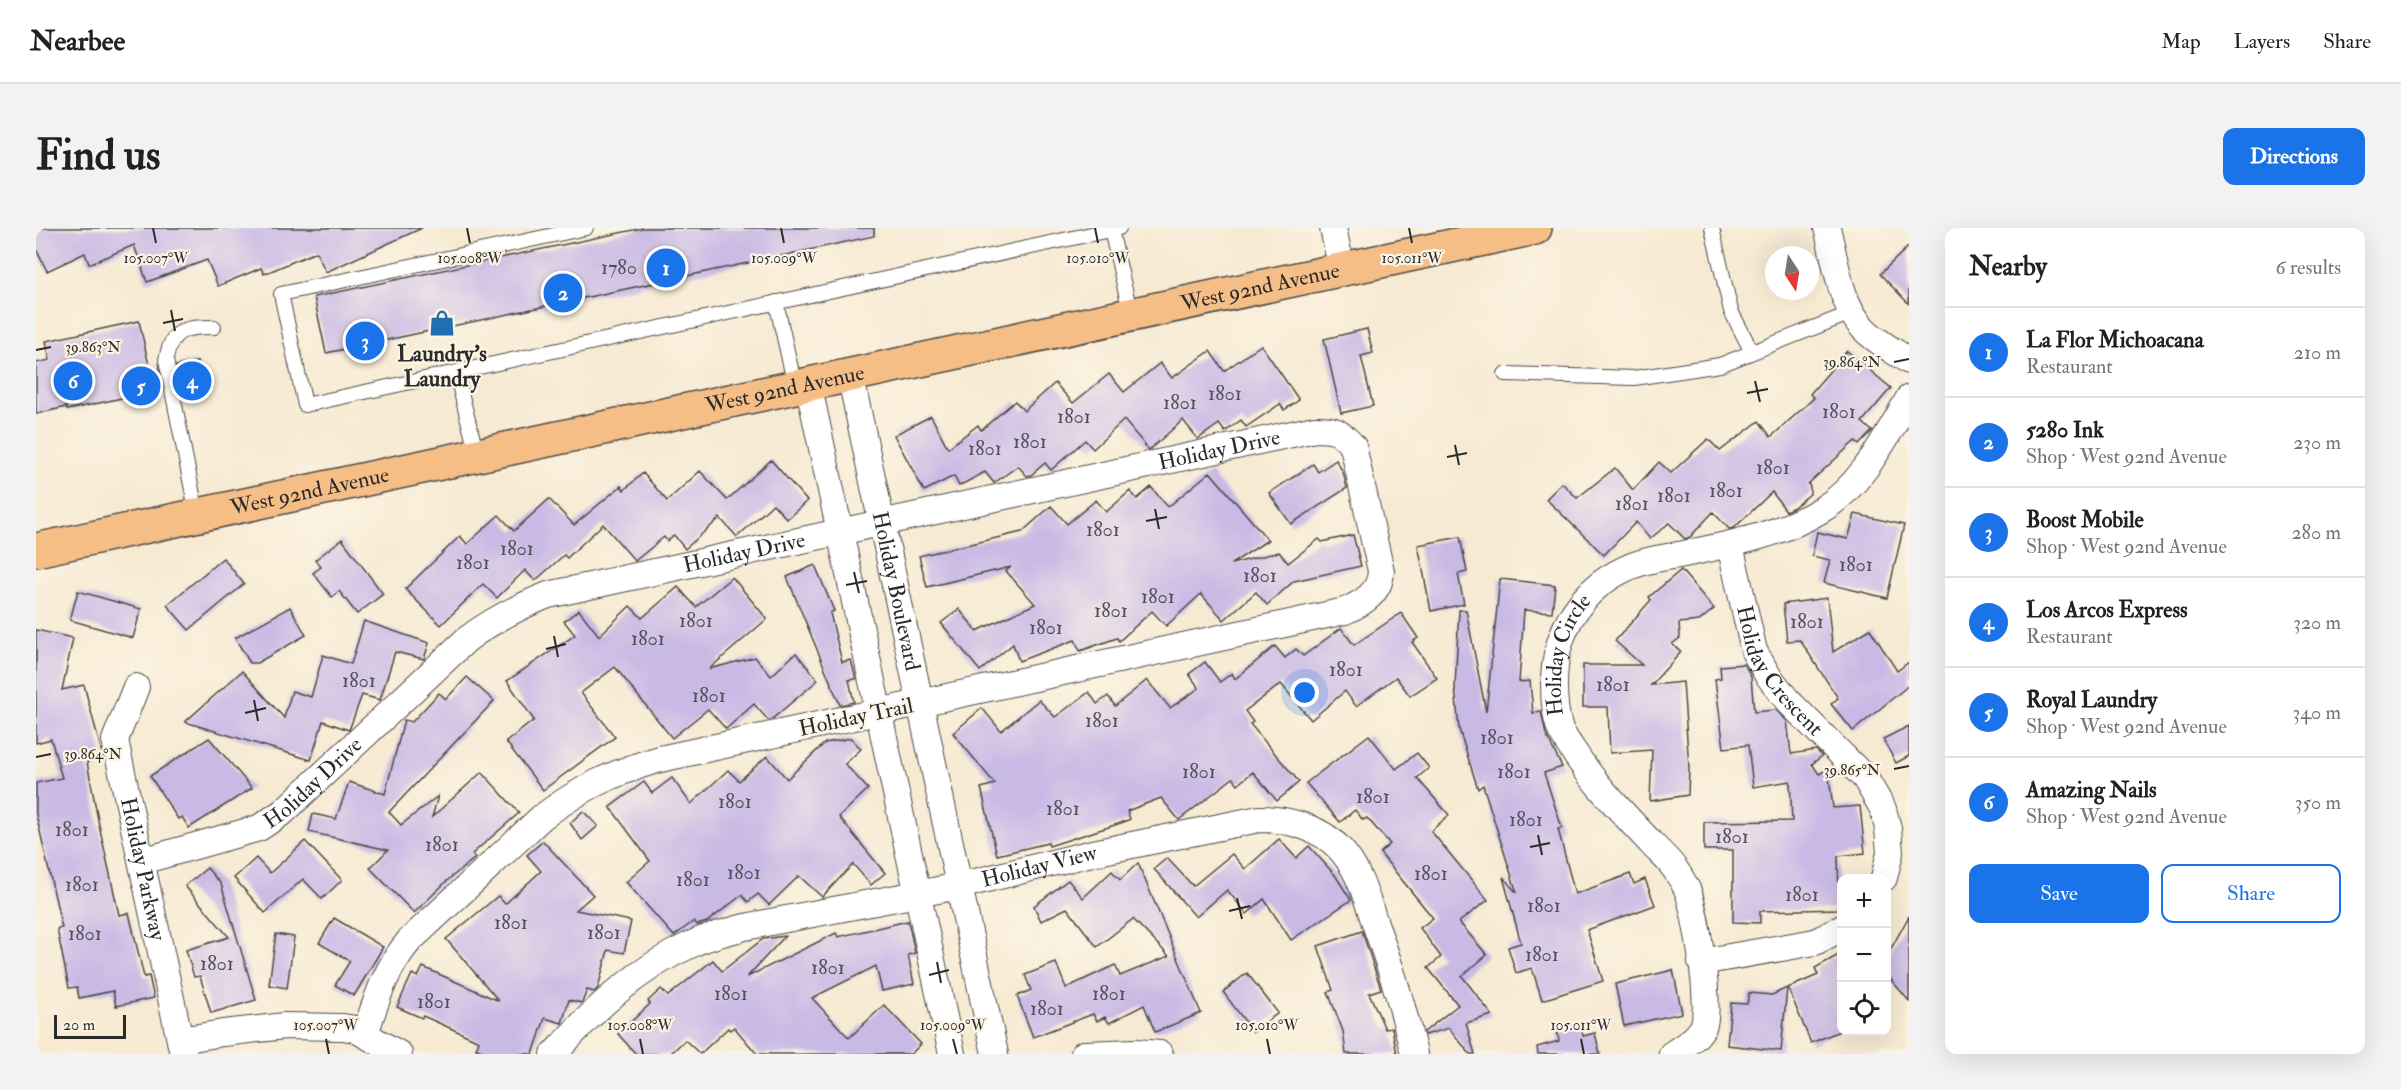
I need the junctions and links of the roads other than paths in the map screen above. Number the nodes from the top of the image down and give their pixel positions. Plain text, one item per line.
1 (586, 228) edge
2 (1333, 228) edge
3 (1535, 228) edge
4 (1712, 228) edge
5 (1827, 228) edge
6 (1115, 229) edge
7 (1342, 270) junction
8 (776, 303) junction
9 (1851, 313) junction
10 (1131, 315) junction
11 (214, 327) dead end
12 (1752, 352) junction
13 (1909, 361) edge
14 (456, 373) junction
15 (850, 374) junction
16 (1505, 374) dead end
17 (802, 384) junction
18 (1909, 398) edge
19 (477, 454) junction
20 (1368, 512) joint
21 (197, 515) junction
22 (882, 524) junction
23 (840, 533) junction
24 (1730, 545) junction
25 (36, 550) edge
26 (136, 687) dead end
27 (920, 703) junction
28 (879, 712) junction
29 (142, 861) junction
30 (1885, 874) edge
31 (958, 886) junction
32 (918, 894) junction
33 (1837, 931) edge
34 (1701, 962) junction
35 (365, 1034) junction
36 (181, 1047) edge
37 (399, 1054) edge
38 (554, 1054) edge
39 (952, 1054) edge
40 (994, 1054) edge
41 (1084, 1054) edge
42 (1160, 1054) edge
43 (1414, 1054) edge
44 (1672, 1054) edge

1 - 14 lane
2 - 7 street
3 - 7 main road, West 92nd Avenue
4 - 12 lane
5 - 9 street
6 - 8 lane
6 - 10 lane
7 - 10 main road, West 92nd Avenue
8 - 14 lane
8 - 17 lane
9 - 12 lane
9 - 13 street
10 - 15 main road, West 92nd Avenue
11 - 21 lane
12 - 16 lane
14 - 19 lane
15 - 17 main road, West 92nd Avenue
15 - 22 street, Holiday Boulevard
17 - 19 main road, West 92nd Avenue
17 - 23 street, Holiday Boulevard
18 - 24 street, Holiday Circle
19 - 21 main road, West 92nd Avenue
20 - 22 street, Holiday Drive
20 - 27 street, Holiday Trail
21 - 25 main road, West 92nd Avenue
22 - 23 street, Holiday Drive
22 - 27 street, Holiday Boulevard
23 - 28 street, Holiday Boulevard
23 - 29 street, Holiday Drive
24 - 30 street, Holiday Crescent
24 - 34 street, Holiday Circle
26 - 29 street, Holiday Parkway
27 - 28 street, Holiday Trail
27 - 31 street, Holiday Boulevard
28 - 32 street, Holiday Boulevard
28 - 35 street, Holiday Trail
29 - 36 street, Holiday Parkway
31 - 32 street, Holiday View
31 - 40 street, Holiday Boulevard
31 - 43 street, Holiday View
32 - 38 street, Holiday View
32 - 39 street, Holiday Boulevard
33 - 34 street
34 - 44 street, Holiday Circle
35 - 36 street
35 - 37 street
41 - 42 street

